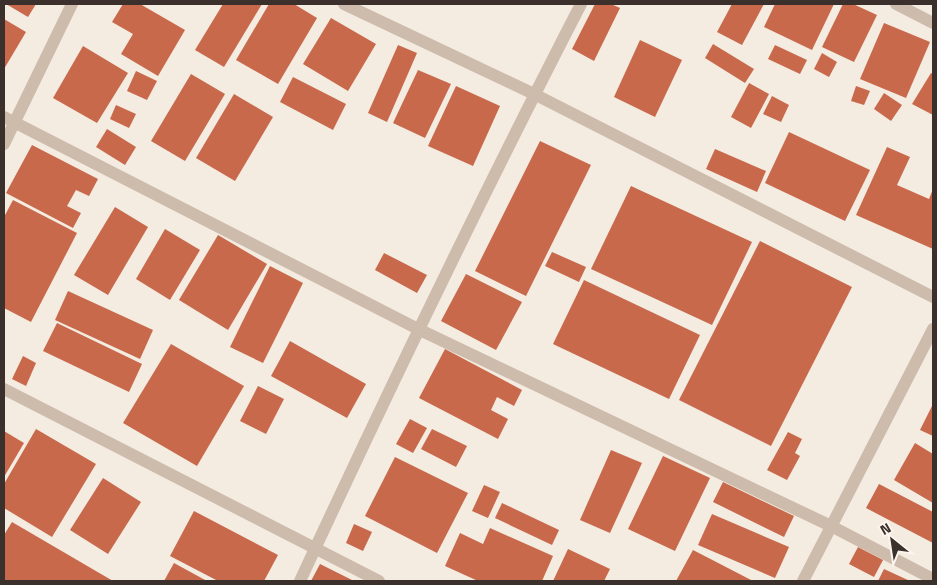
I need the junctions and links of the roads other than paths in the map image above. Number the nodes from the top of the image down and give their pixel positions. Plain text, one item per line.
1 (72, 4) edge
2 (344, 4) edge
3 (581, 4) edge
4 (896, 4) edge
5 (933, 22) edge
6 (534, 94) junction
7 (9, 120) edge
8 (4, 144) edge
9 (933, 298) edge
10 (933, 329) edge
11 (420, 330) junction
12 (4, 389) edge
13 (831, 526) junction
14 (315, 548) junction
15 (933, 579) edge
16 (300, 581) edge
17 (379, 581) edge
18 (803, 581) edge

1 - 7 street
2 - 6 street
3 - 6 street
4 - 5 street
6 - 9 street
6 - 11 street
7 - 8 street
7 - 11 street
10 - 13 street
11 - 13 street
11 - 14 street
12 - 14 street
13 - 15 street
13 - 18 street
14 - 16 street
14 - 17 street

